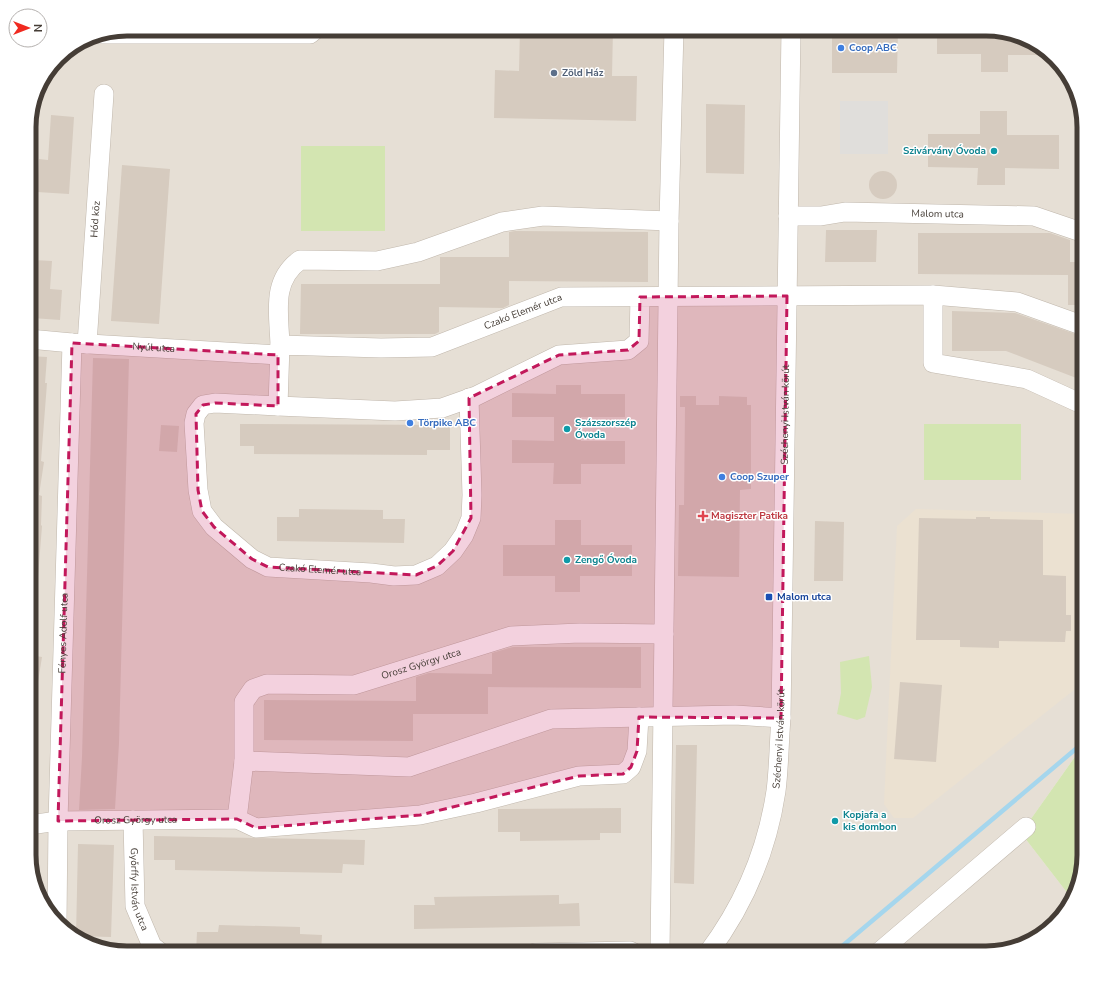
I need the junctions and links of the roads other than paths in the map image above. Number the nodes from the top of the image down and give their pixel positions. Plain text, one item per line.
1 (674, 36) edge
2 (792, 36) edge
3 (104, 94) dead end
4 (788, 216) junction
5 (669, 221) junction
6 (1077, 231) edge
7 (933, 295) junction
8 (788, 296) junction
9 (640, 297) junction
10 (668, 297) junction
11 (1077, 323) edge
12 (36, 340) edge
13 (80, 344) junction
14 (279, 350) junction
15 (470, 398) junction
16 (1077, 402) edge
17 (278, 406) junction
18 (664, 634) junction
19 (639, 717) junction
20 (663, 717) junction
21 (781, 718) junction
22 (244, 761) junction
23 (237, 819) junction
24 (132, 820) junction
25 (58, 821) junction
26 (36, 824) edge
27 (1026, 827) dead end
28 (57, 913) edge
29 (152, 946) edge
30 (660, 946) edge
31 (713, 946) edge
32 (886, 946) edge

1 - 5 street
2 - 4 street, Széchenyi István körút
3 - 13 street, Hód köz
4 - 6 street, Malom utca
4 - 8 street, Széchenyi István körút
5 - 10 street
5 - 14 street
7 - 8 street
7 - 11 street
7 - 16 street
8 - 10 street, Czakó Elemér utca
8 - 21 street, Széchenyi István körút
9 - 10 street, Czakó Elemér utca
9 - 14 street, Czakó Elemér utca
9 - 15 street, Czakó Elemér utca
10 - 18 street
12 - 13 street, Nyúl utca
13 - 14 street, Nyúl utca
13 - 25 street, Fényes Adolf utca
14 - 17 street
15 - 17 street, Czakó Elemér utca
15 - 17 street, Czakó Elemér utca
18 - 20 street
18 - 22 street, Orosz György utca
19 - 20 street
19 - 22 street
19 - 23 street, Orosz György utca
20 - 21 street
20 - 30 street
21 - 31 street, Széchenyi István körút
22 - 23 street, Orosz György utca
23 - 24 street, Orosz György utca
24 - 25 street, Orosz György utca
24 - 29 street, Győrffy István utca
25 - 26 street, Orosz György utca
25 - 28 street, Fényes Adolf utca
27 - 32 street

